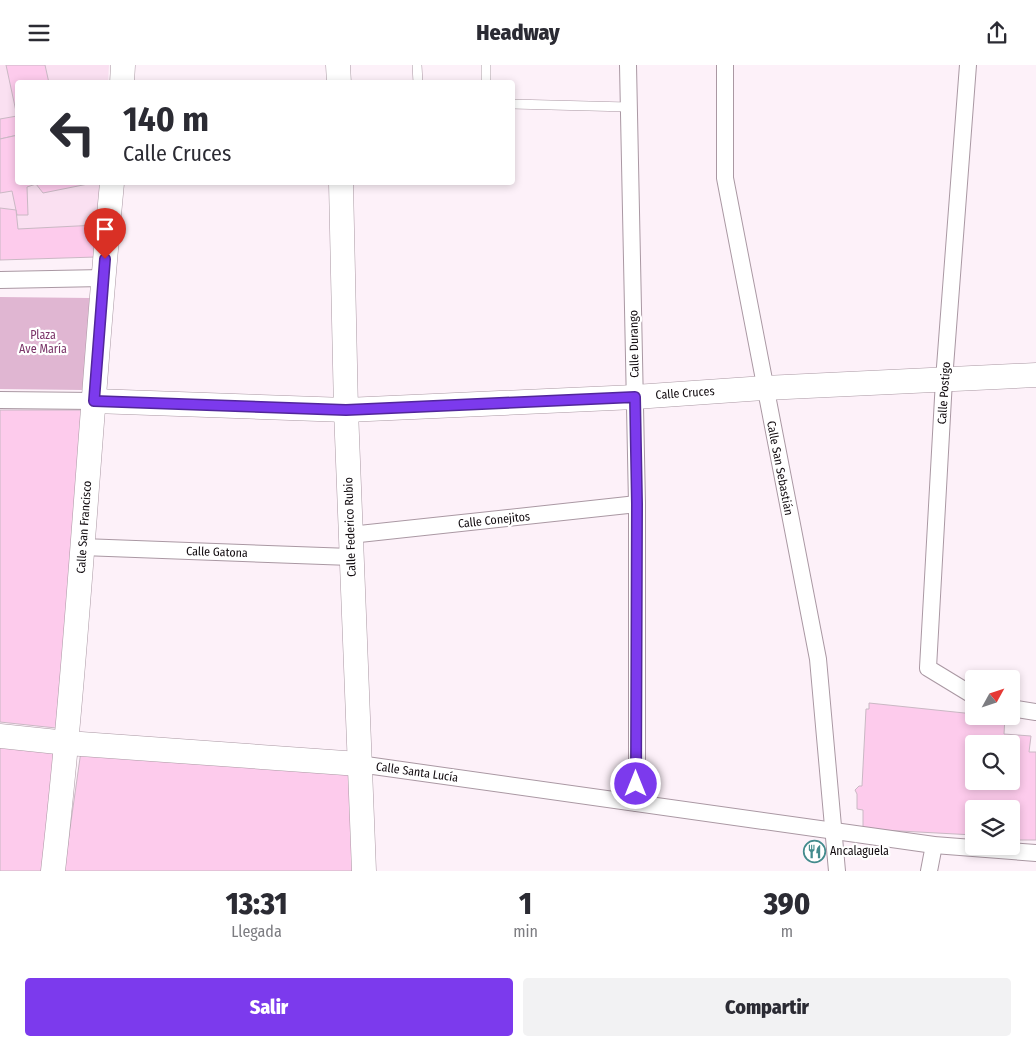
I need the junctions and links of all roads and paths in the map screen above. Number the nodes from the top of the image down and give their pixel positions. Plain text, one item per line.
1 (123, 65) edge
2 (338, 65) edge
3 (417, 65) edge
4 (486, 65) edge
5 (628, 65) edge
6 (725, 65) edge
7 (968, 65) edge
8 (122, 80) edge
9 (339, 80) edge
10 (418, 80) edge
11 (486, 80) edge
12 (515, 103) edge
13 (628, 107) junction
14 (112, 185) edge
15 (341, 185) edge
16 (103, 278) junction
17 (0, 280) edge
18 (1036, 375) edge
19 (944, 380) junction
20 (765, 388) junction
21 (635, 397) junction
22 (0, 400) edge
23 (94, 401) junction
24 (346, 410) junction
25 (637, 504) junction
26 (351, 546) junction
27 (82, 547) junction
28 (965, 691) edge
29 (1020, 709) edge
30 (1036, 712) edge
31 (0, 736) edge
32 (67, 743) junction
33 (359, 764) junction
34 (636, 803) junction
35 (832, 831) junction
36 (934, 845) junction
37 (1036, 853) edge
38 (53, 871) edge
39 (364, 871) edge
40 (837, 871) edge
41 (929, 871) edge

1 - 8 street
2 - 9 street
3 - 10 lane
4 - 11 lane
5 - 13 street, Calle Durango
6 - 20 street, Calle San Sebastián
7 - 19 street, Calle Postigo
12 - 13 lane
13 - 21 street, Calle Durango
14 - 16 street, Calle San Francisco
15 - 24 street, Calle Federico Rubio
16 - 17 street
16 - 23 street, Calle San Francisco
18 - 19 street, Calle Cruces
19 - 20 street, Calle Cruces
19 - 28 street, Calle Postigo
20 - 21 street, Calle Cruces
20 - 35 street, Calle San Sebastián
21 - 24 street, Calle Cruces
21 - 25 street, Calle Durango
22 - 23 street
23 - 24 street, Calle Cruces
23 - 27 street, Calle San Francisco
24 - 26 street, Calle Federico Rubio
25 - 26 street, Calle Conejitos
25 - 34 street, Calle Durango
26 - 27 street, Calle Gatona
26 - 33 street, Calle Federico Rubio
27 - 32 street, Calle San Francisco
29 - 30 street
31 - 32 street, Calle Santa Lucía
32 - 33 street, Calle Santa Lucía
32 - 38 street, Calle San Francisco
33 - 34 street, Calle Santa Lucía
33 - 39 street, Calle Federico Rubio
34 - 35 street, Calle Santa Lucía
35 - 36 street, Calle Santa Lucía
35 - 40 street, Calle San Sebastián
36 - 37 street, Calle Santa Lucía
36 - 41 street

